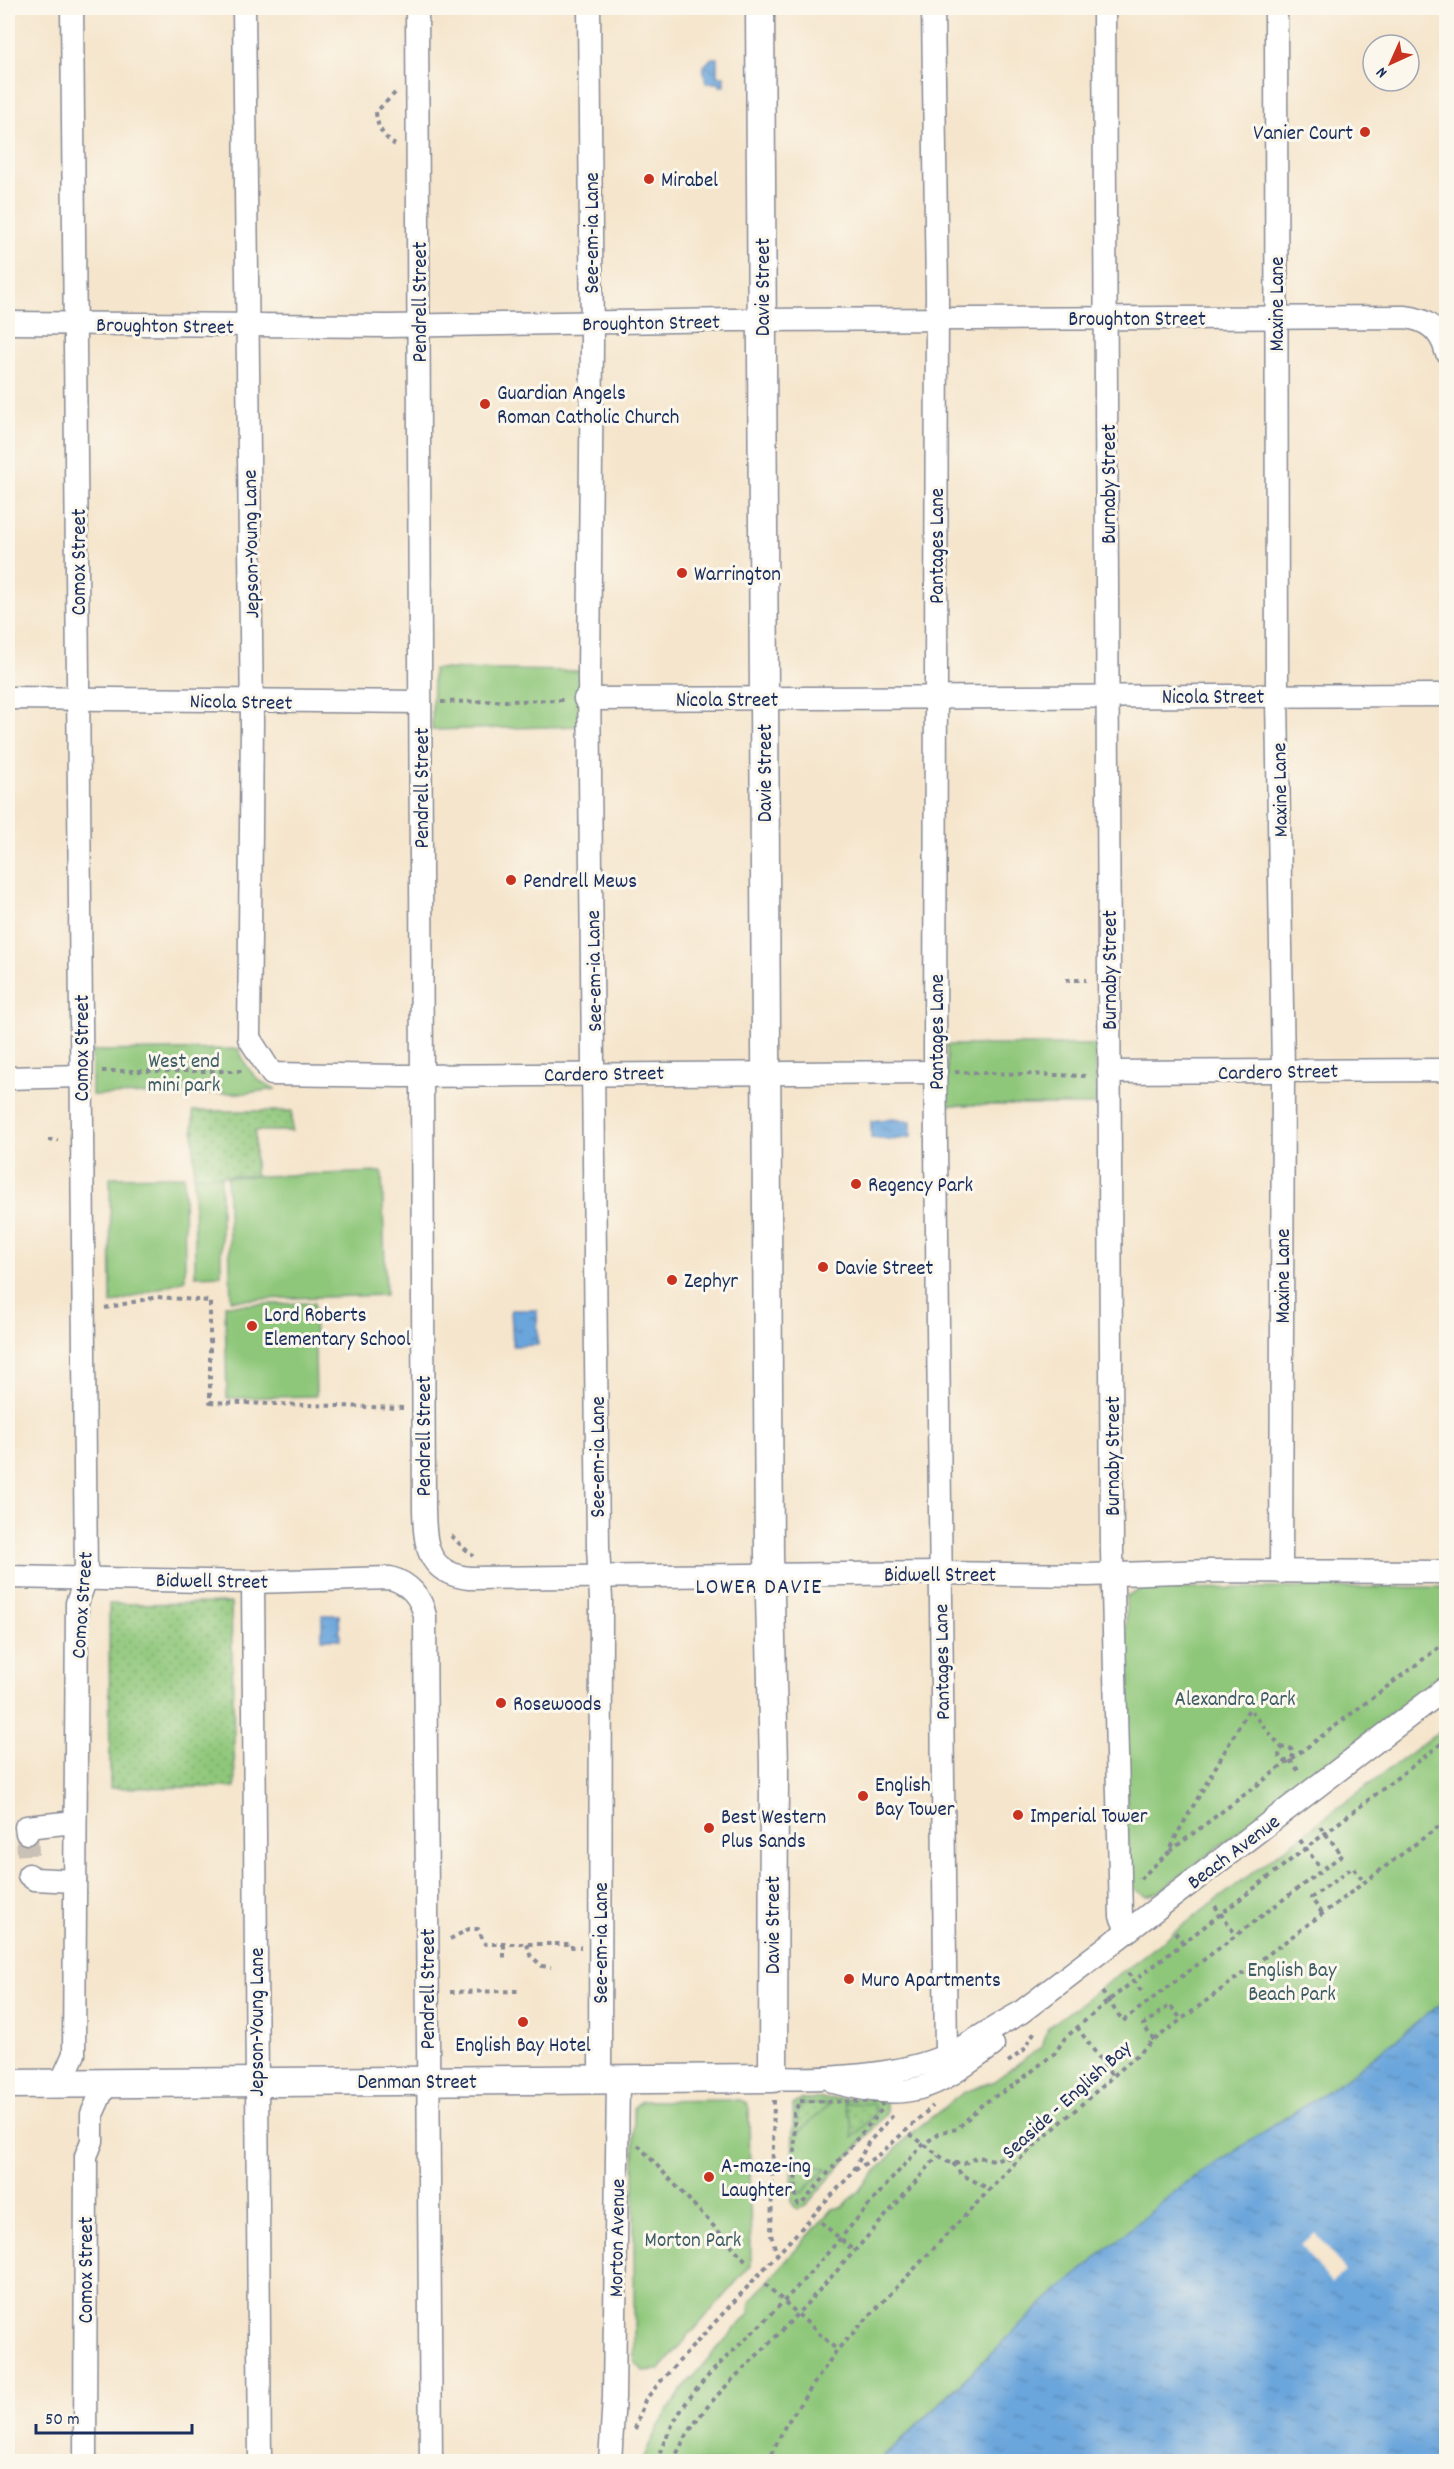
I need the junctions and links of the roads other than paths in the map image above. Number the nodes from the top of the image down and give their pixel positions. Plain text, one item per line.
1 (72, 8) edge
2 (244, 8) edge
3 (417, 8) edge
4 (589, 8) edge
5 (760, 8) edge
6 (933, 8) edge
7 (1104, 8) edge
8 (1276, 8) edge
9 (1276, 317) junction
10 (1107, 318) junction
11 (937, 320) junction
12 (762, 321) junction
13 (8, 322) edge
14 (76, 323) junction
15 (591, 324) junction
16 (419, 325) junction
17 (248, 326) junction
18 (1446, 351) edge
19 (1446, 695) edge
20 (1109, 696) junction
21 (1277, 697) junction
22 (8, 698) edge
23 (79, 698) junction
24 (935, 698) junction
25 (587, 699) junction
26 (764, 699) junction
27 (252, 702) junction
28 (420, 702) junction
29 (1446, 1070) edge
30 (1283, 1071) junction
31 (766, 1072) junction
32 (945, 1072) junction
33 (1109, 1072) junction
34 (92, 1073) junction
35 (594, 1073) junction
36 (272, 1074) joint
37 (422, 1076) junction
38 (8, 1078) edge
39 (438, 1565) joint
40 (1281, 1572) junction
41 (1446, 1572) edge
42 (940, 1573) junction
43 (1112, 1575) junction
44 (769, 1576) junction
45 (8, 1578) edge
46 (86, 1578) junction
47 (599, 1578) junction
48 (253, 1582) junction
49 (413, 1591) joint
50 (1446, 1688) edge
51 (75, 1822) junction
52 (20, 1830) edge
53 (29, 1875) dead end
54 (75, 1881) junction
55 (1127, 1930) junction
56 (1020, 2013) junction
57 (946, 2056) junction
58 (609, 2079) junction
59 (773, 2079) junction
60 (827, 2080) junction
61 (429, 2081) junction
62 (256, 2082) junction
63 (61, 2083) junction
64 (106, 2083) junction
65 (8, 2084) edge
66 (940, 2091) joint
67 (85, 2462) edge
68 (260, 2462) edge
69 (431, 2462) edge
70 (610, 2462) edge

1 - 14 street, Comox Street
2 - 17 street, Jepson-Young Lane
3 - 16 street, Pendrell Street
4 - 15 street, See-em-ia Lane
5 - 12 main road, Davie Street
6 - 11 street, Pantages Lane
7 - 10 street, Burnaby Street
8 - 9 street, Maxine Lane
9 - 10 street, Broughton Street
9 - 18 street, Broughton Street
9 - 21 street, Maxine Lane
10 - 11 street, Broughton Street
10 - 20 street, Burnaby Street
11 - 12 street, Broughton Street
11 - 24 street, Pantages Lane
12 - 15 street, Broughton Street
12 - 26 main road, Davie Street
13 - 14 street, Broughton Street
14 - 17 street, Broughton Street
14 - 23 street, Comox Street
15 - 16 street, Broughton Street
15 - 25 street, See-em-ia Lane
16 - 17 street, Broughton Street
16 - 28 street, Pendrell Street
17 - 27 street, Jepson-Young Lane
19 - 21 street, Nicola Street
20 - 21 street, Nicola Street
20 - 24 street, Nicola Street
20 - 33 street, Burnaby Street
21 - 30 street, Maxine Lane
22 - 23 street, Nicola Street
23 - 27 street, Nicola Street
23 - 34 street, Comox Street
24 - 26 street, Nicola Street
24 - 32 street, Pantages Lane
25 - 26 street, Nicola Street
25 - 35 street, See-em-ia Lane
26 - 31 main road, Davie Street
27 - 28 street, Nicola Street
27 - 36 street, Jepson-Young Lane
28 - 37 street, Pendrell Street
29 - 30 street, Cardero Street
30 - 33 street, Cardero Street
30 - 40 street, Maxine Lane
31 - 32 street, Cardero Street
31 - 35 street, Cardero Street
31 - 44 main road, Davie Street
32 - 42 street, Pantages Lane
33 - 43 street, Burnaby Street
34 - 38 street
34 - 46 street, Comox Street
35 - 37 street, Cardero Street
35 - 47 street, See-em-ia Lane
36 - 37 street, Cardero Street
37 - 39 street, Pendrell Street
39 - 47 street, Bidwell Street
40 - 41 street, Bidwell Street
40 - 43 street, Bidwell Street
42 - 43 street, Bidwell Street
42 - 44 street, Bidwell Street
42 - 57 street, Pantages Lane
43 - 55 street, Burnaby Street
44 - 47 street, Bidwell Street
44 - 59 main road, Davie Street
45 - 46 street, Bidwell Street
46 - 48 street, Bidwell Street
46 - 51 street, Comox Street
47 - 58 street, See-em-ia Lane
48 - 49 street, Bidwell Street
48 - 62 street, Jepson-Young Lane
49 - 61 street, Pendrell Street
50 - 55 street, Beach Avenue
51 - 52 street
51 - 54 street, Comox Street
53 - 54 street
54 - 63 street, Comox Street
55 - 56 street, Beach Avenue
56 - 57 street, Beach Avenue
56 - 66 street, Beach Avenue
57 - 60 street, Denman Street
58 - 59 main road, Denman Street
58 - 61 main road, Denman Street
58 - 70 street, Morton Avenue
59 - 60 street, Denman Street
60 - 66 street, Denman Street
61 - 62 main road, Denman Street
61 - 69 street, Pendrell Street
62 - 64 main road, Denman Street
62 - 68 street, Jepson-Young Lane
63 - 64 main road, Denman Street
63 - 65 main road, Denman Street
64 - 67 street, Comox Street

